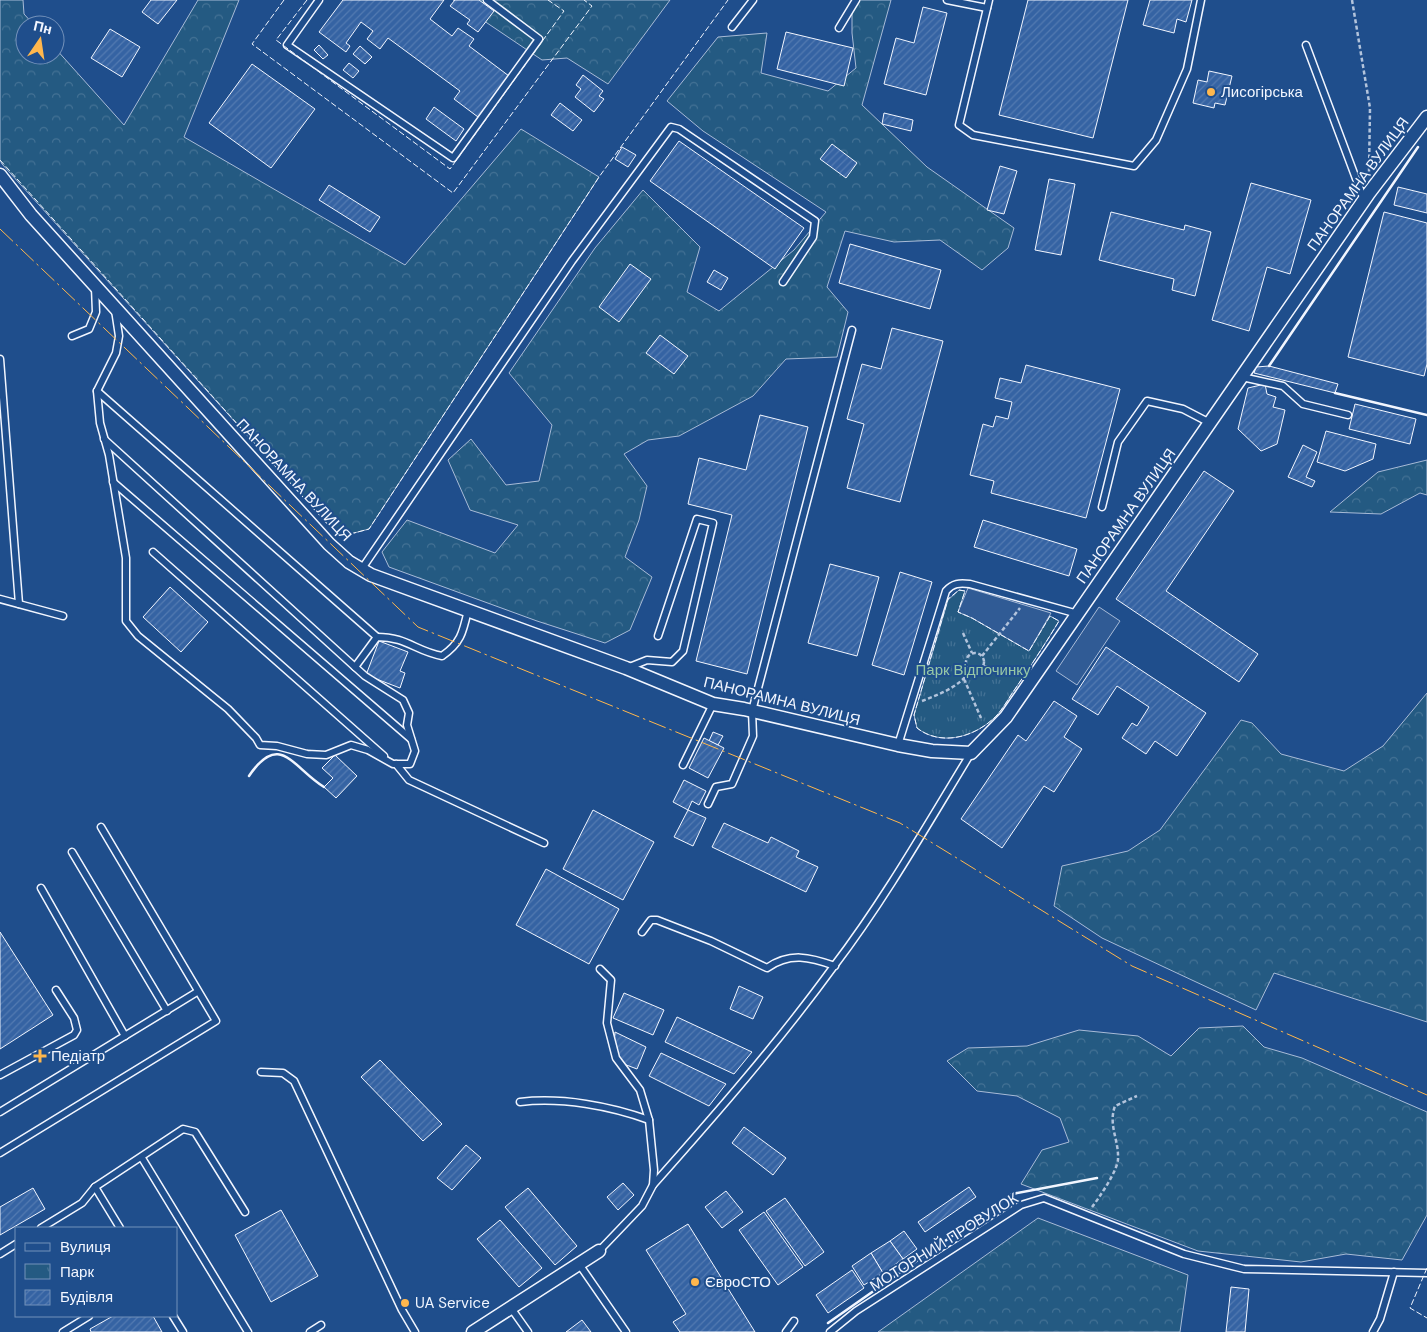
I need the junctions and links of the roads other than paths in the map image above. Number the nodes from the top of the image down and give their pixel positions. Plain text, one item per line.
1 (319, 0) edge
2 (486, 0) edge
3 (752, 0) edge
4 (856, 0) edge
5 (947, 0) edge
6 (989, 0) edge
7 (1201, 0) edge
8 (987, 8) junction
9 (732, 26) dead end
10 (839, 28) dead end
11 (1306, 45) dead end
12 (1427, 117) edge
13 (0, 174) edge
14 (1367, 196) junction
15 (783, 282) dead end
16 (95, 285) junction
17 (114, 307) junction
18 (852, 330) dead end
19 (72, 336) dead end
20 (0, 359) edge
21 (1242, 377) junction
22 (97, 391) junction
23 (1348, 415) dead end
24 (1210, 423) junction
25 (103, 438) junction
26 (113, 482) junction
27 (1102, 507) dead end
28 (152, 552) dead end
29 (361, 570) junction
30 (0, 599) edge
31 (19, 604) junction
32 (468, 610) junction
33 (1078, 614) junction
34 (64, 616) dead end
35 (376, 636) junction
36 (658, 636) dead end
37 (355, 666) junction
38 (626, 668) junction
39 (713, 704) junction
40 (752, 711) junction
41 (412, 740) junction
42 (898, 745) junction
43 (971, 753) junction
44 (395, 764) junction
45 (683, 765) dead end
46 (708, 804) dead end
47 (101, 827) dead end
48 (544, 843) dead end
49 (72, 852) dead end
50 (41, 888) dead end
51 (642, 932) dead end
52 (835, 966) junction
53 (600, 969) dead end
54 (56, 990) dead end
55 (197, 992) junction
56 (167, 1011) junction
57 (125, 1036) junction
58 (261, 1072) dead end
59 (0, 1075) edge
60 (520, 1102) dead end
61 (0, 1112) edge
62 (649, 1120) junction
63 (0, 1153) edge
64 (142, 1158) junction
65 (653, 1185) junction
66 (95, 1187) junction
67 (245, 1212) dead end
68 (43, 1227) edge
69 (119, 1227) edge
70 (15, 1245) edge
71 (599, 1251) joint
72 (0, 1254) edge
73 (579, 1264) junction
74 (1394, 1272) junction
75 (1427, 1272) edge
76 (511, 1308) junction
77 (87, 1317) edge
78 (174, 1317) edge
79 (794, 1321) dead end
80 (321, 1326) dead end
81 (63, 1332) edge
82 (183, 1332) edge
83 (248, 1332) edge
84 (310, 1332) edge
85 (415, 1332) edge
86 (473, 1332) edge
87 (528, 1332) edge
88 (626, 1332) edge
89 (786, 1332) edge
90 (830, 1332) edge
91 (1373, 1332) edge

1 - 2 lane
3 - 9 lane
4 - 10 lane
5 - 8 lane
6 - 8 lane
7 - 8 lane
11 - 14 lane
12 - 14 street, ПАНОРАМНА ВУЛИЦЯ
13 - 16 street, ПАНОРАМНА ВУЛИЦЯ
14 - 21 street, ПАНОРАМНА ВУЛИЦЯ
15 - 29 lane
16 - 17 street, ПАНОРАМНА ВУЛИЦЯ
16 - 19 lane
17 - 22 lane
17 - 29 street, ПАНОРАМНА ВУЛИЦЯ
18 - 40 lane
20 - 31 lane
21 - 23 lane
21 - 24 street, ПАНОРАМНА ВУЛИЦЯ
22 - 25 lane
22 - 35 lane
24 - 27 lane
24 - 33 street, ПАНОРАМНА ВУЛИЦЯ
25 - 26 lane
25 - 37 lane
26 - 41 lane
26 - 44 lane
28 - 44 lane
29 - 32 street, ПАНОРАМНА ВУЛИЦЯ
30 - 31 lane
31 - 34 lane
32 - 35 lane
32 - 38 street, ПАНОРАМНА ВУЛИЦЯ
33 - 42 lane
33 - 43 street, ПАНОРАМНА ВУЛИЦЯ
35 - 37 lane
36 - 38 lane
37 - 41 lane
38 - 39 street, ПАНОРАМНА ВУЛИЦЯ
39 - 40 street, ПАНОРАМНА ВУЛИЦЯ
39 - 45 lane
40 - 42 street, ПАНОРАМНА ВУЛИЦЯ
40 - 46 lane
41 - 44 lane
42 - 43 street, ПАНОРАМНА ВУЛИЦЯ
43 - 52 lane
44 - 48 lane
47 - 55 lane
49 - 56 lane
50 - 57 lane
51 - 52 lane
52 - 65 lane
53 - 62 lane
54 - 59 lane
55 - 56 lane
55 - 63 lane
56 - 57 lane
57 - 61 lane
58 - 85 lane
60 - 62 lane
62 - 65 lane
64 - 66 lane
64 - 67 lane
64 - 83 lane
65 - 71 lane
66 - 68 lane
66 - 69 lane
70 - 72 lane
71 - 73 street
73 - 76 street
73 - 88 lane
74 - 75 lane, МОТОРНИЙ ПРОВУЛОК
74 - 90 lane, МОТОРНИЙ ПРОВУЛОК
74 - 91 lane
76 - 86 street
76 - 87 lane
77 - 81 lane
78 - 82 lane
79 - 89 lane
80 - 84 lane

